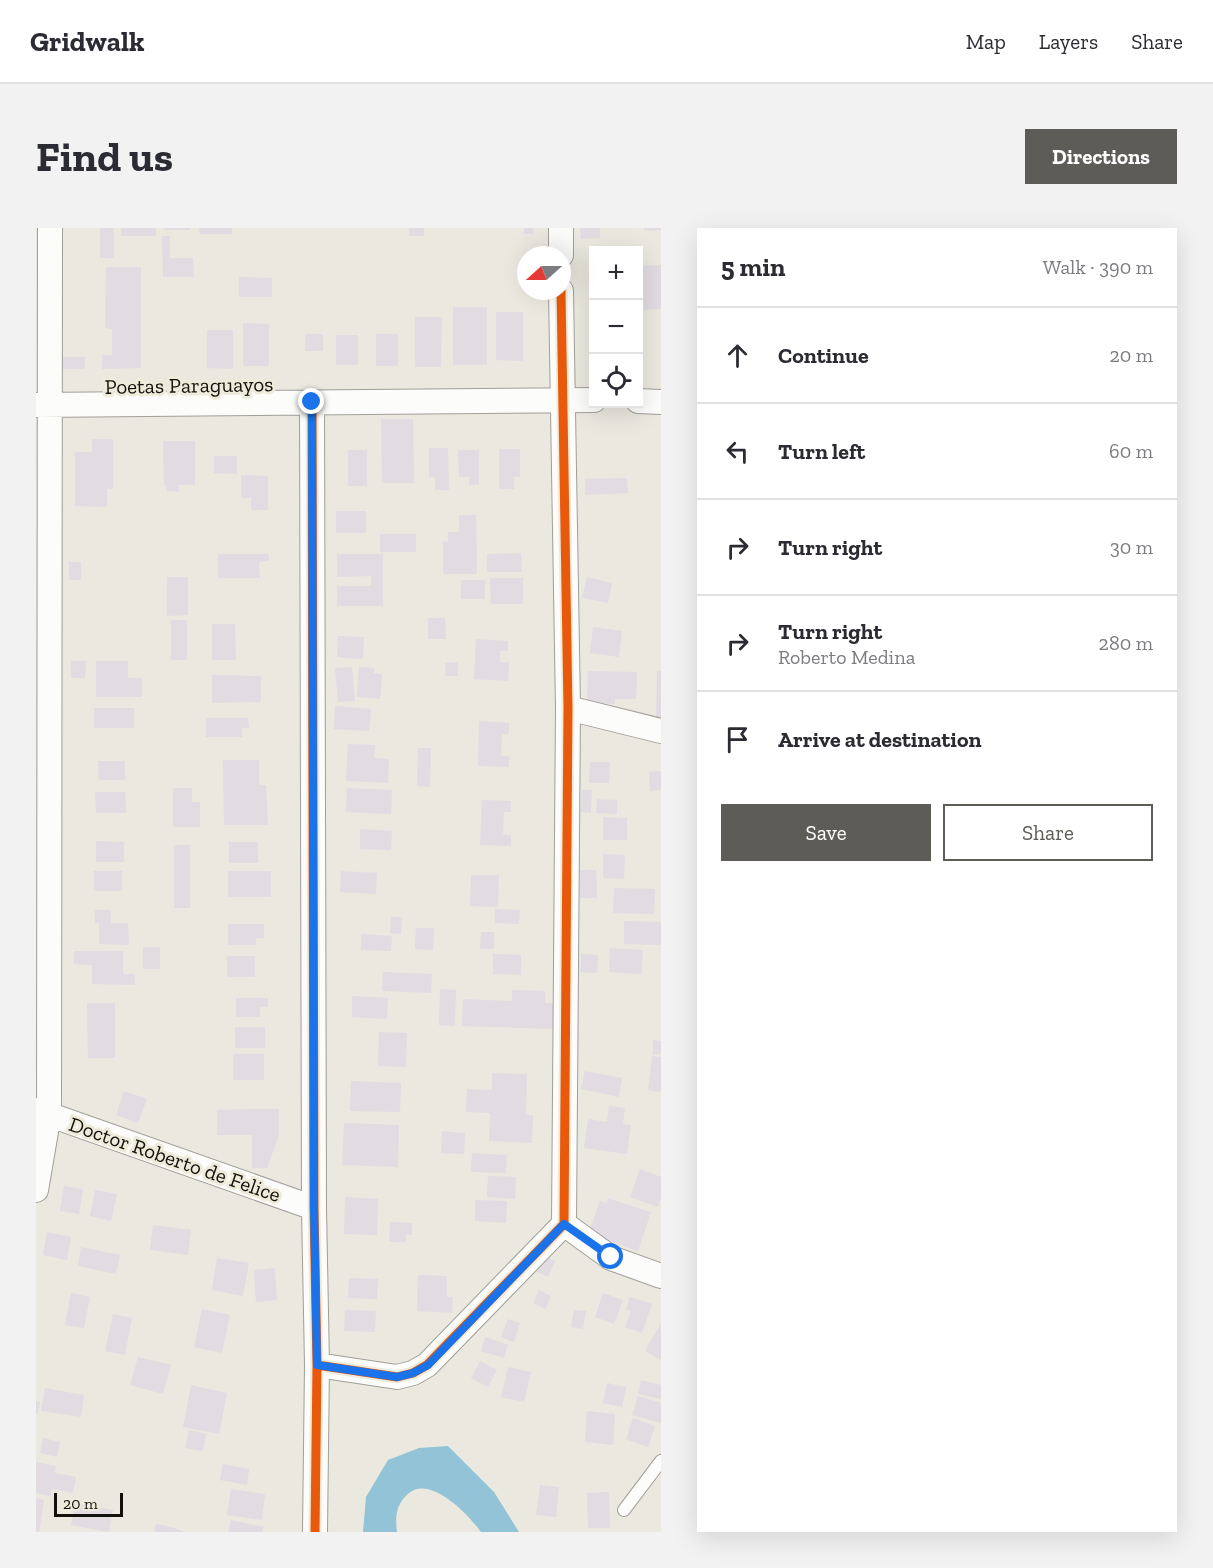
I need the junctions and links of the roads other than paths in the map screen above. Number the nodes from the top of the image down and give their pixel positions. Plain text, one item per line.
1 (50, 228) edge
2 (561, 228) edge
3 (561, 246) edge
4 (561, 300) edge
5 (562, 399) junction
6 (589, 400) edge
7 (643, 401) edge
8 (312, 402) junction
9 (661, 402) edge
10 (43, 404) edge
11 (568, 708) junction
12 (661, 731) edge
13 (43, 1112) edge
14 (36, 1190) edge
15 (314, 1208) junction
16 (564, 1224) junction
17 (661, 1276) edge
18 (317, 1365) junction
19 (661, 1461) edge
20 (624, 1510) dead end
21 (315, 1532) edge

1 - 10 street
2 - 3 street
4 - 5 street
5 - 6 street, Poetas Paraguayos
5 - 8 street, Poetas Paraguayos
5 - 11 street
7 - 9 street
8 - 10 street, Poetas Paraguayos
8 - 15 street
10 - 13 street
11 - 12 street
11 - 16 street
13 - 14 street
13 - 15 street, Doctor Roberto de Felice
15 - 18 street
16 - 17 street
16 - 18 street
18 - 21 street
19 - 20 lane

